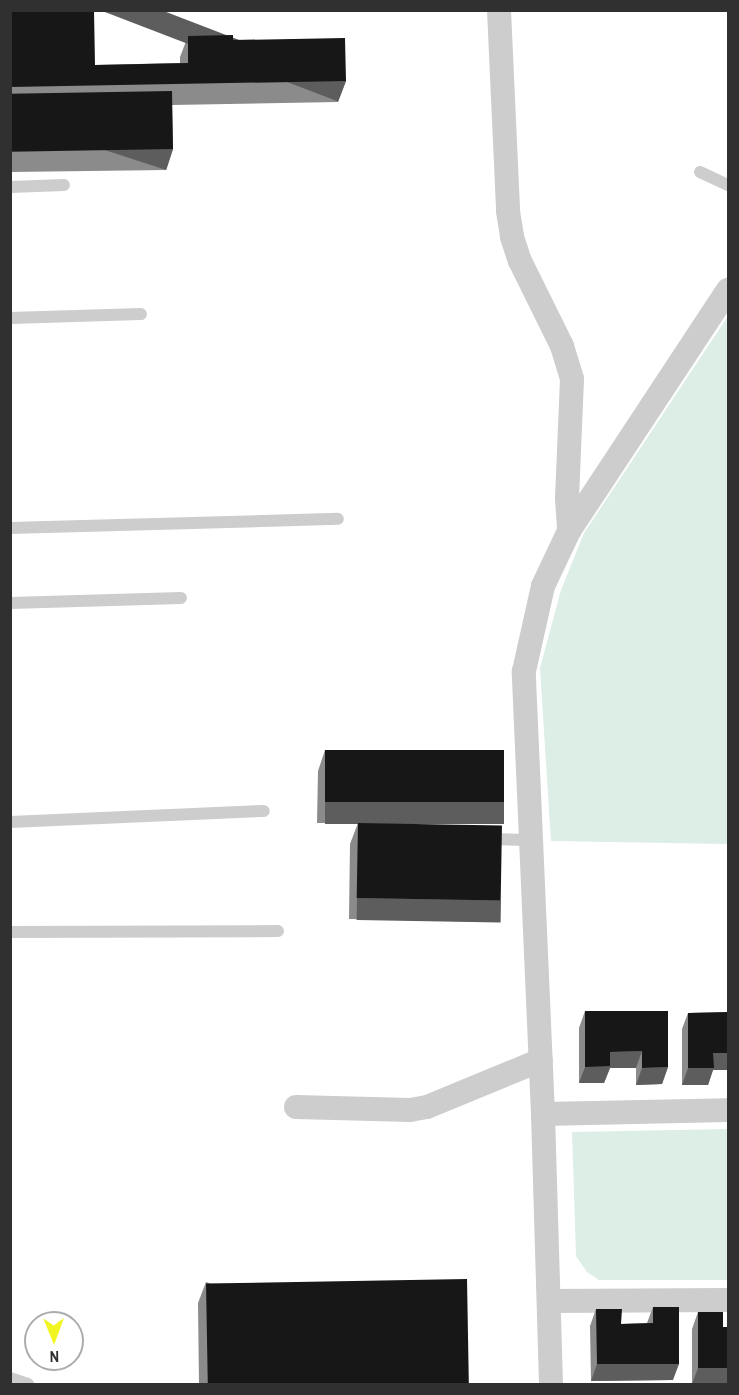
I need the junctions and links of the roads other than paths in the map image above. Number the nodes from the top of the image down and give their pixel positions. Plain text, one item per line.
1 (499, 10) edge
2 (700, 171) dead end
3 (729, 185) edge
4 (63, 186) dead end
5 (10, 187) edge
6 (729, 291) edge
7 (141, 314) dead end
8 (10, 318) edge
9 (338, 519) dead end
10 (10, 528) edge
11 (569, 531) junction
12 (181, 598) dead end
13 (10, 603) edge
14 (264, 811) dead end
15 (10, 822) edge
16 (474, 838) edge
17 (530, 840) junction
18 (278, 931) dead end
19 (10, 932) edge
20 (541, 1060) junction
21 (296, 1107) dead end
22 (729, 1110) edge
23 (543, 1114) junction
24 (729, 1300) edge
25 (550, 1301) junction
26 (10, 1378) edge
27 (28, 1384) edge
28 (551, 1384) edge

1 - 11 street
2 - 3 lane
4 - 5 lane
6 - 11 street
7 - 8 lane
9 - 10 lane
11 - 17 street
12 - 13 lane
14 - 15 lane
16 - 17 lane
17 - 20 street
18 - 19 lane
20 - 21 street
20 - 23 street
22 - 23 street
23 - 25 street
24 - 25 street
25 - 28 street
26 - 27 lane

